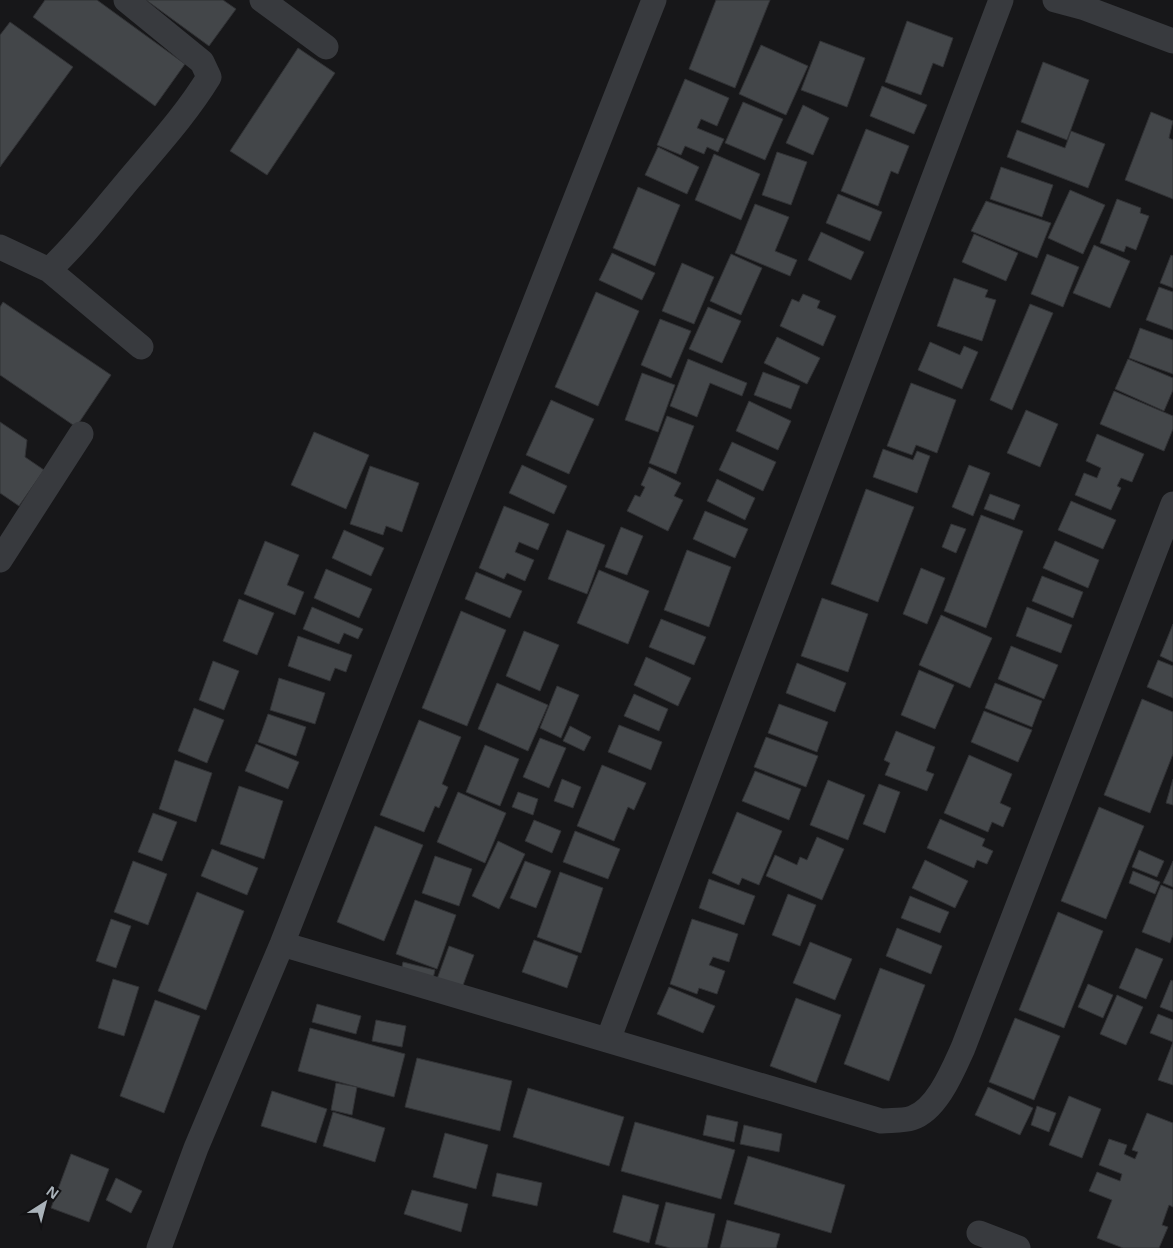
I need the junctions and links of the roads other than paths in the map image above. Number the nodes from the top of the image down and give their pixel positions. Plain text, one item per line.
1 (126, 0) edge
2 (262, 0) edge
3 (654, 0) edge
4 (1001, 0) edge
5 (1055, 0) edge
6 (1173, 41) edge
7 (326, 47) dead end
8 (0, 247) edge
9 (49, 270) junction
10 (140, 348) dead end
11 (81, 434) dead end
12 (1173, 504) edge
13 (0, 560) edge
14 (282, 944) junction
15 (608, 1040) junction
16 (979, 1233) dead end
17 (159, 1248) edge
18 (1018, 1248) edge

1 - 9 street
2 - 7 street
3 - 14 street
4 - 15 street
5 - 6 street
8 - 9 street
9 - 10 street
11 - 13 street
12 - 15 street
14 - 15 street
14 - 17 street
16 - 18 street

